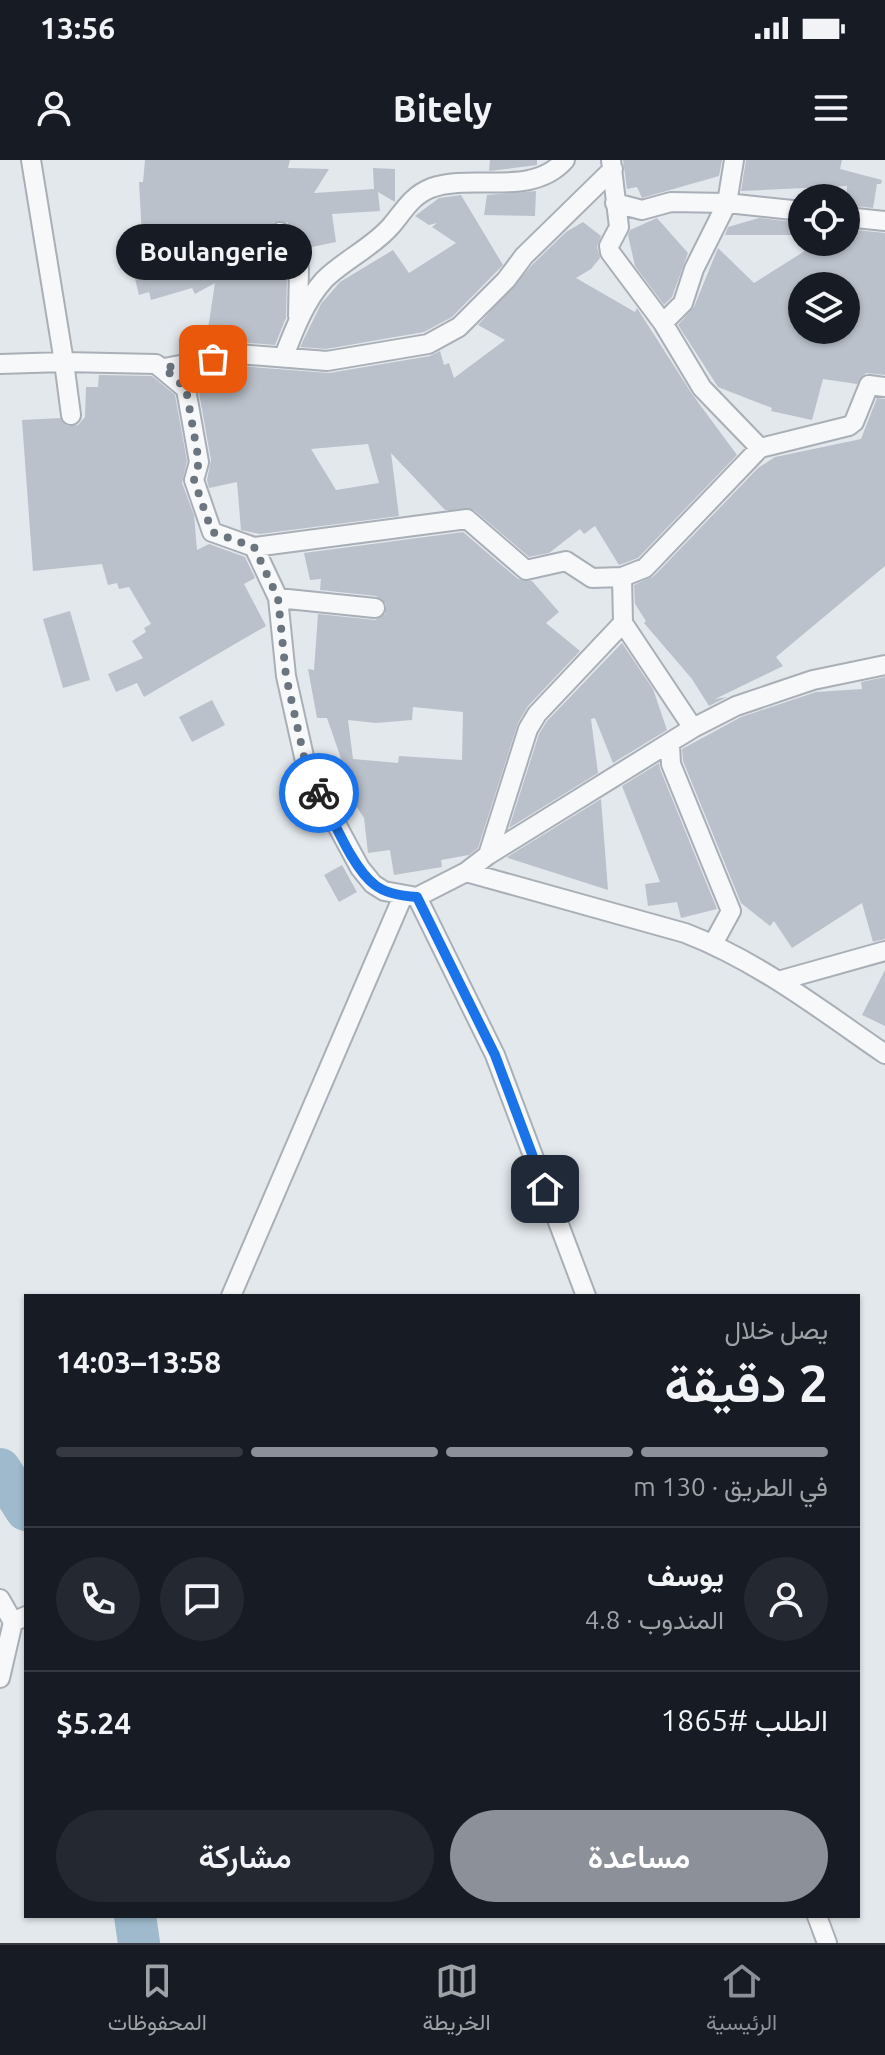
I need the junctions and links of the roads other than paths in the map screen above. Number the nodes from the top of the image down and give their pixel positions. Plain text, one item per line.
1 (31, 160) edge
2 (565, 160) edge
3 (734, 160) edge
4 (612, 165) edge
5 (615, 203) junction
6 (727, 203) junction
7 (788, 210) edge
8 (860, 218) edge
9 (885, 221) edge
10 (280, 232) dead end
11 (298, 320) junction
12 (663, 323) junction
13 (284, 356) junction
14 (64, 362) junction
15 (0, 364) edge
16 (164, 368) junction
17 (885, 387) edge
18 (71, 415) dead end
19 (760, 448) junction
20 (254, 547) junction
21 (622, 577) junction
22 (278, 598) junction
23 (375, 608) dead end
24 (623, 623) junction
25 (885, 665) edge
26 (693, 728) junction
27 (670, 745) junction
28 (488, 855) junction
29 (466, 872) junction
30 (410, 897) junction
31 (713, 944) junction
32 (885, 951) edge
33 (778, 981) junction
34 (885, 1054) edge
35 (232, 1294) edge
36 (585, 1294) edge
37 (0, 1599) edge
38 (20, 1619) edge
39 (0, 1678) edge
40 (818, 1918) edge
41 (827, 1943) edge

1 - 14 street
2 - 11 street
3 - 6 street
4 - 5 street
4 - 13 street
5 - 6 street
5 - 12 street
6 - 7 street
6 - 12 street
8 - 9 street
10 - 11 street
11 - 13 street
12 - 19 street
13 - 16 street
14 - 15 street
14 - 16 street
14 - 18 street
16 - 20 street
17 - 19 street
19 - 21 street
20 - 21 street
20 - 22 street
21 - 24 street
22 - 23 street
22 - 30 street
24 - 26 street
24 - 28 street
25 - 26 street
26 - 27 street
27 - 28 street
27 - 31 street
28 - 29 street
29 - 30 street
29 - 31 street
30 - 35 street
30 - 36 street
31 - 33 street
32 - 33 street
33 - 34 street
37 - 38 street
38 - 39 street
40 - 41 street

